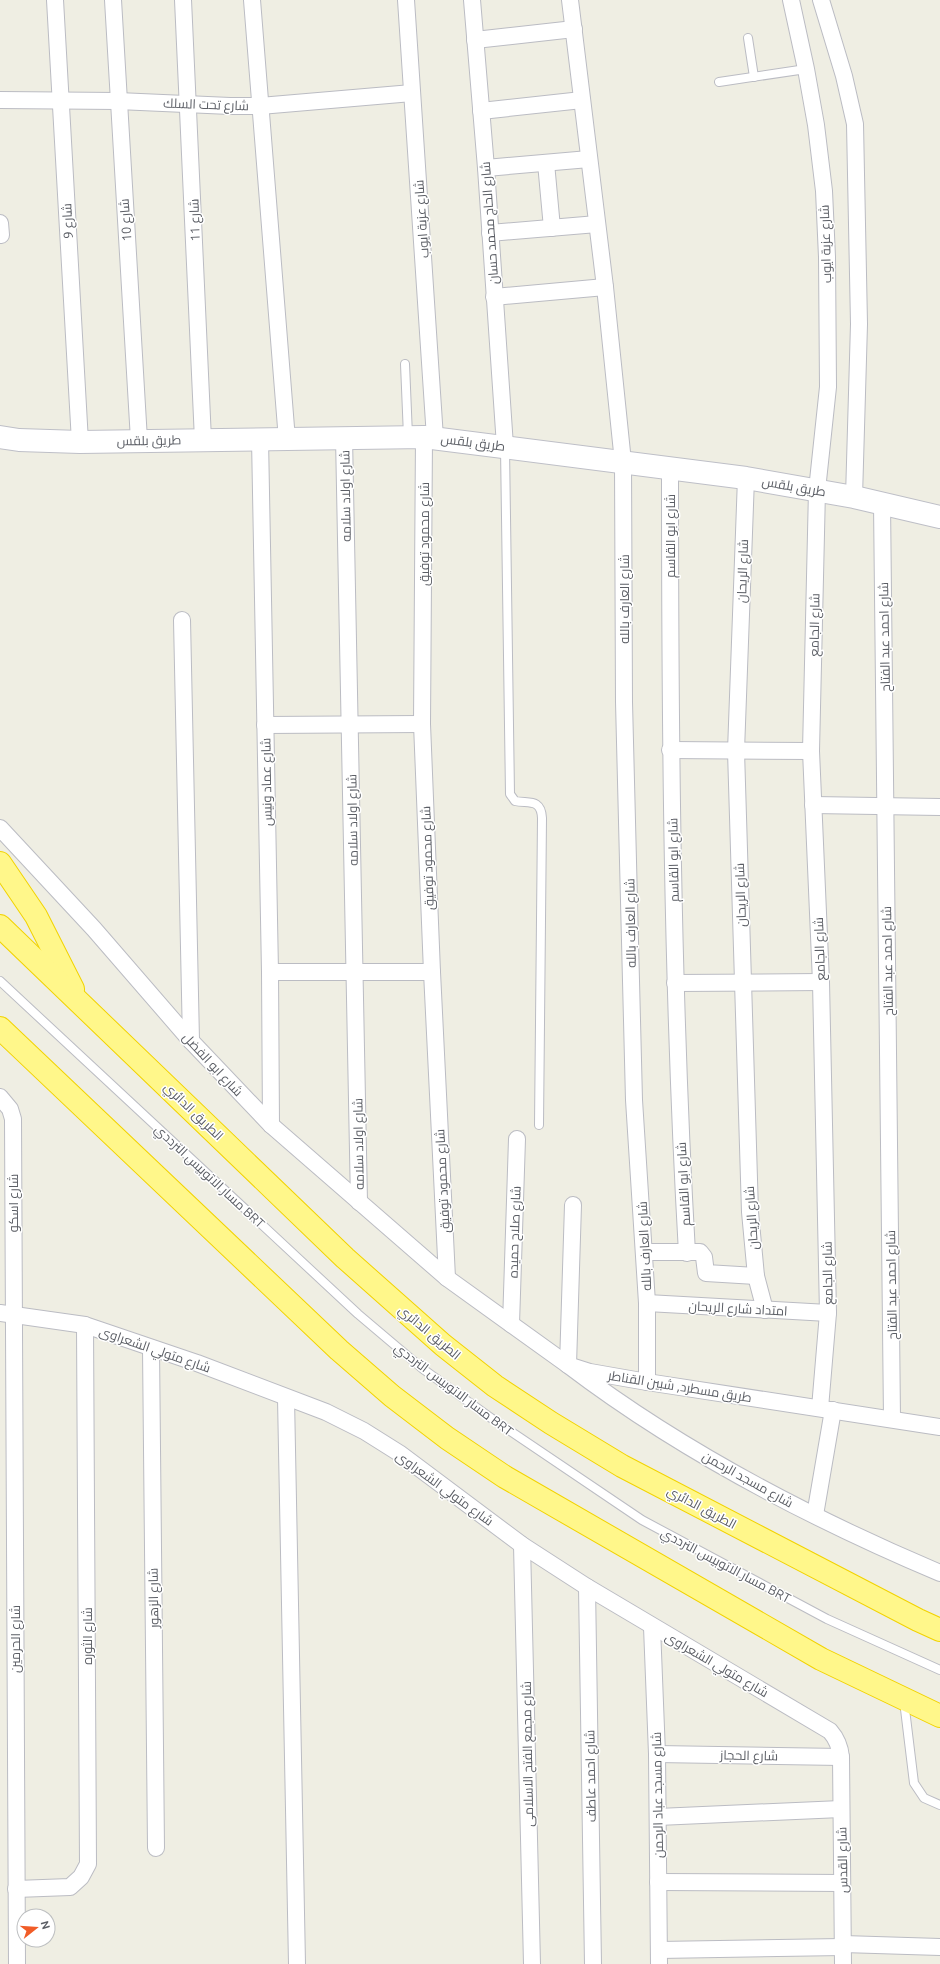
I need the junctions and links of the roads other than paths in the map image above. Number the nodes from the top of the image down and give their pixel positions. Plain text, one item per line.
1 (54, 0) edge
2 (113, 0) edge
3 (183, 0) edge
4 (252, 0) edge
5 (406, 0) edge
6 (472, 0) edge
7 (570, 0) edge
8 (791, 0) edge
9 (821, 0) edge
10 (574, 29) junction
11 (748, 38) dead end
12 (475, 40) junction
13 (806, 69) junction
14 (754, 77) junction
15 (719, 82) dead end
16 (412, 93) junction
17 (0, 100) edge
18 (582, 100) junction
19 (60, 101) junction
20 (118, 101) junction
21 (189, 103) junction
22 (260, 106) junction
23 (481, 111) junction
24 (589, 159) junction
25 (546, 163) junction
26 (486, 168) junction
27 (597, 224) junction
28 (552, 228) junction
29 (490, 233) junction
30 (605, 287) junction
31 (494, 297) junction
32 (405, 364) dead end
33 (0, 437) edge
34 (344, 437) junction
35 (422, 437) junction
36 (139, 440) junction
37 (203, 440) junction
38 (260, 440) junction
39 (287, 440) junction
40 (80, 442) junction
41 (505, 446) junction
42 (623, 462) junction
43 (670, 467) junction
44 (746, 478) junction
45 (817, 490) junction
46 (854, 497) junction
47 (882, 503) junction
48 (940, 517) edge
49 (182, 620) dead end
50 (422, 724) junction
51 (265, 725) junction
52 (350, 725) junction
53 (670, 750) junction
54 (736, 750) junction
55 (811, 751) junction
56 (813, 805) junction
57 (885, 806) junction
58 (940, 807) edge
59 (0, 828) edge
60 (0, 863) edge
61 (0, 926) edge
62 (270, 972) junction
63 (355, 972) junction
64 (432, 972) junction
65 (0, 981) edge
66 (743, 982) junction
67 (820, 982) junction
68 (675, 983) junction
69 (76, 998) junction
70 (0, 1028) edge
71 (191, 1041) junction
72 (0, 1098) edge
73 (271, 1125) junction
74 (539, 1125) dead end
75 (517, 1140) dead end
76 (359, 1202) junction
77 (573, 1205) dead end
78 (645, 1252) junction
79 (687, 1253) junction
80 (756, 1276) junction
81 (447, 1278) junction
82 (7, 1286) edge
83 (647, 1303) junction
84 (765, 1310) junction
85 (7, 1313) edge
86 (828, 1313) junction
87 (85, 1324) junction
88 (511, 1324) junction
89 (151, 1348) junction
90 (568, 1365) junction
91 (647, 1382) junction
92 (286, 1398) junction
93 (827, 1409) junction
94 (892, 1418) junction
95 (940, 1427) edge
96 (815, 1515) junction
97 (522, 1544) junction
98 (940, 1573) edge
99 (587, 1587) junction
100 (652, 1627) junction
101 (940, 1630) edge
102 (940, 1670) edge
103 (904, 1700) junction
104 (940, 1716) edge
105 (657, 1754) junction
106 (841, 1757) junction
107 (940, 1805) edge
108 (841, 1809) junction
109 (658, 1817) junction
110 (156, 1848) dead end
111 (658, 1882) junction
112 (842, 1883) junction
113 (16, 1889) junction
114 (843, 1945) junction
115 (940, 1947) edge
116 (659, 1957) edge
117 (17, 1964) edge
118 (297, 1964) edge
119 (532, 1964) edge
120 (593, 1964) edge
121 (843, 1964) edge

1 - 19 street, شارع 9
2 - 20 street, شارع 10
3 - 21 street, شارع 11
4 - 22 street
5 - 16 street, شارع عزبة ايوب
6 - 12 street, شارع الحاج محمد حسان
7 - 10 street, شارع العارف بالله
8 - 13 street, شارع عزبة ايوب
9 - 46 street
10 - 12 street
10 - 18 street, شارع العارف بالله
11 - 14 lane
12 - 23 street, شارع الحاج محمد حسان
13 - 14 lane
13 - 45 street, شارع عزبة ايوب
14 - 15 lane
16 - 22 street, شارع تحت السلك
16 - 35 street, شارع عزبة ايوب
17 - 19 street, شارع تحت السلك
18 - 23 street
18 - 24 street, شارع العارف بالله
19 - 20 street, شارع تحت السلك
19 - 40 street, شارع 9
20 - 21 street, شارع تحت السلك
20 - 36 street, شارع 10
21 - 22 street, شارع تحت السلك
21 - 37 street, شارع 11
22 - 39 street
23 - 26 street, شارع الحاج محمد حسان
24 - 25 street
24 - 27 street, شارع العارف بالله
25 - 26 street
25 - 28 street
26 - 29 street, شارع الحاج محمد حسان
27 - 28 street
27 - 30 street, شارع العارف بالله
28 - 29 street
29 - 31 street, شارع الحاج محمد حسان
30 - 31 street
30 - 42 street, شارع العارف بالله
31 - 41 street, شارع الحاج محمد حسان
32 - 35 lane
33 - 40 main road, طريق بلقس
34 - 35 main road, طريق بلقس
34 - 39 main road, طريق بلقس
34 - 52 street, شارع اولاد سلامه
35 - 41 main road, طريق بلقس
35 - 50 street, شارع محمود توفيق
36 - 37 main road, طريق بلقس
36 - 40 main road, طريق بلقس
37 - 38 main road, طريق بلقس
38 - 39 main road, طريق بلقس
38 - 51 street, شارع عماد ونيس
41 - 42 main road, طريق بلقس
41 - 74 lane
42 - 43 main road, طريق بلقس
42 - 78 street, شارع العارف بالله
43 - 44 main road, طريق بلقس
43 - 53 street, شارع ابو القاسم
44 - 45 main road, طريق بلقس
44 - 54 street, شارع الريحان
45 - 46 main road, طريق بلقس
45 - 55 street, شارع الجامع
46 - 47 main road, طريق بلقس
47 - 48 main road, طريق بلقس
47 - 57 street, شارع احمد عبد الفتاح
49 - 71 street
50 - 52 street
50 - 64 street, شارع محمود توفيق
51 - 52 street
51 - 62 street, شارع عماد ونيس
52 - 63 street, شارع اولاد سلامه
53 - 54 street
53 - 68 street, شارع ابو القاسم
54 - 55 street
54 - 66 street, شارع الريحان
55 - 56 street, شارع الجامع
56 - 57 street
56 - 67 street, شارع الجامع
57 - 58 street
57 - 94 street, شارع احمد عبد الفتاح
59 - 71 street, شارع ابو الفضل
60 - 69 highway
61 - 69 highway, الطريق الدائري
62 - 63 street
62 - 73 street, شارع عماد ونيس
63 - 64 street
63 - 76 street, شارع اولاد سلامه
64 - 81 street, شارع محمود توفيق
65 - 102 lane, مسار الاتوبيس الترددي BRT
66 - 67 street
66 - 68 street
66 - 80 street, شارع الريحان
67 - 86 street, شارع الجامع
68 - 79 street, شارع ابو القاسم
69 - 101 highway, الطريق الدائري
70 - 103 highway
71 - 73 street, شارع ابو الفضل
72 - 82 street, شارع اسكو
73 - 76 street, شارع ابو الفضل
75 - 88 street, شارع صلاح حميده
76 - 81 street, شارع ابو الفضل
77 - 90 street
78 - 79 street
78 - 83 street, شارع العارف بالله
79 - 80 street
80 - 84 street, شارع الريحان
81 - 88 street, طريق مسطرد, شبين القناطر
82 - 85 street, شارع اسكو
83 - 84 street, امتداد شارع الريحان
83 - 91 street, شارع العارف بالله
84 - 86 street, امتداد شارع الريحان
85 - 87 street, شارع متولي الشعراوى
85 - 113 street, شارع الحرمين
86 - 93 street, شارع الجامع
87 - 89 street, شارع متولي الشعراوى
87 - 113 street, شارع الثوره
88 - 90 street, طريق مسطرد, شبين القناطر
89 - 92 street, شارع متولي الشعراوى
89 - 110 street, شارع الزهور
90 - 91 street, طريق مسطرد, شبين القناطر
90 - 96 street, شارع مسجد الرحمن
91 - 93 street, طريق مسطرد, شبين القناطر
92 - 97 street, شارع متولي الشعراوى
92 - 118 street
93 - 94 street, طريق مسطرد, شبين القناطر
93 - 96 street, شارع الجامع
94 - 95 street, طريق مسطرد, شبين القناطر
96 - 98 street, شارع مسجد الرحمن
97 - 99 street, شارع متولي الشعراوى
97 - 119 street, شارع مجمع الفتح الاسلامى
99 - 100 street, شارع متولي الشعراوى
99 - 120 street, شارع احمد عاطف
100 - 105 street, شارع مسجد عباد الرحمن
100 - 106 street, شارع متولي الشعراوى
103 - 104 highway
103 - 107 lane
105 - 106 street, شارع الحجاز
105 - 109 street, شارع مسجد عباد الرحمن
106 - 108 street, شارع القدس
108 - 109 street
108 - 112 street, شارع القدس
109 - 111 street, شارع مسجد عباد الرحمن
111 - 112 street
111 - 116 street, شارع مسجد عباد الرحمن
112 - 114 street, شارع القدس
113 - 117 street, شارع الحرمين
114 - 115 street
114 - 116 street
114 - 121 street, شارع القدس

